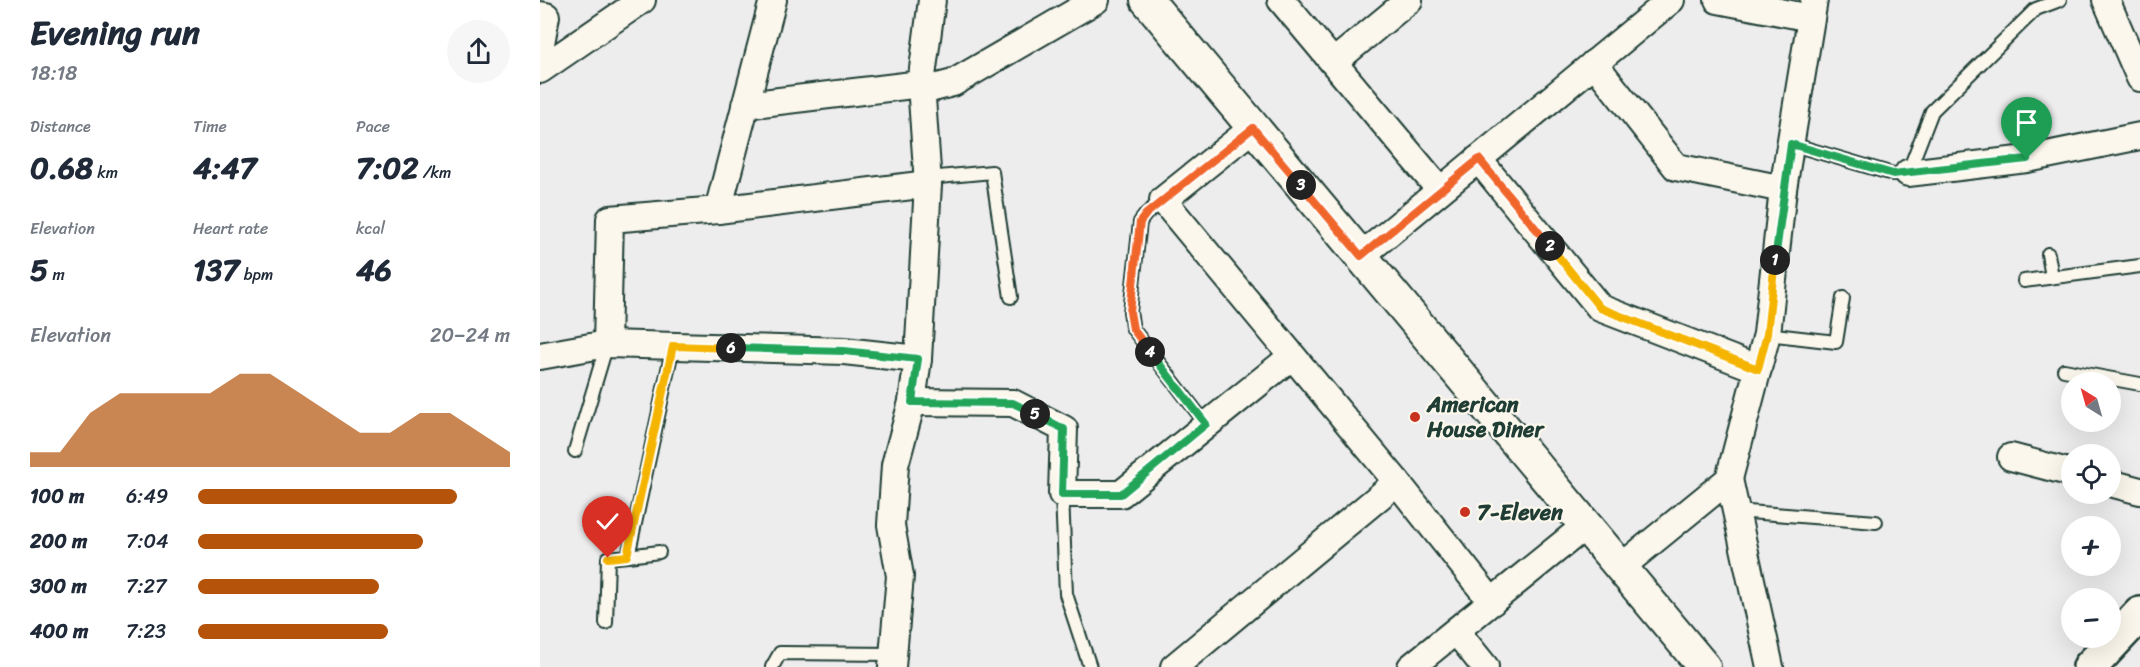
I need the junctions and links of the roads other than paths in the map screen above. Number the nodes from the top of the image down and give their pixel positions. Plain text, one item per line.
1 (642, 0) edge
2 (773, 0) edge
3 (932, 0) edge
4 (1096, 0) edge
5 (1147, 0) edge
6 (1281, 0) edge
7 (1409, 0) edge
8 (1671, 0) edge
9 (1718, 0) edge
10 (2060, 0) edge
11 (2106, 0) edge
12 (1813, 9) edge
13 (545, 10) edge
14 (540, 49) edge
15 (1334, 62) junction
16 (1594, 63) junction
17 (540, 70) edge
18 (2140, 78) edge
19 (922, 88) junction
20 (745, 105) junction
21 (1253, 128) junction
22 (2140, 136) edge
23 (1791, 144) junction
24 (1479, 159) junction
25 (1908, 173) junction
26 (928, 181) junction
27 (1783, 189) junction
28 (1440, 190) junction
29 (1163, 200) junction
30 (718, 210) junction
31 (2048, 254) dead end
32 (1361, 256) junction
33 (2140, 266) edge
34 (2052, 277) junction
35 (2024, 281) dead end
36 (1011, 297) dead end
37 (1843, 298) dead end
38 (1767, 334) junction
39 (607, 344) junction
40 (673, 346) junction
41 (540, 356) edge
42 (1291, 357) junction
43 (918, 359) junction
44 (1758, 369) junction
45 (2064, 370) dead end
46 (2140, 384) edge
47 (912, 402) junction
48 (1206, 424) junction
49 (575, 451) dead end
50 (2011, 457) dead end
51 (2061, 470) edge
52 (1730, 478) junction
53 (1397, 482) junction
54 (2121, 486) edge
55 (2140, 491) edge
56 (1062, 494) junction
57 (1736, 511) junction
58 (1876, 522) dead end
59 (1585, 526) junction
60 (659, 552) dead end
61 (627, 556) junction
62 (1620, 568) junction
63 (1492, 602) junction
64 (2140, 614) edge
65 (606, 623) dead end
66 (1456, 631) junction
67 (893, 661) edge
68 (772, 667) edge
69 (1090, 667) edge
70 (1174, 667) edge
71 (1411, 667) edge
72 (1485, 667) edge
73 (1704, 667) edge
74 (1770, 667) edge
75 (2090, 667) edge

1 - 17 street
2 - 20 street
3 - 19 street
4 - 19 street
5 - 21 street
6 - 15 street
7 - 15 street
8 - 16 street
9 - 12 street
10 - 25 lane
11 - 18 street
12 - 23 street
13 - 14 street
15 - 28 street
16 - 24 street
16 - 27 street
19 - 20 street
19 - 26 street
20 - 30 street
21 - 29 street
21 - 32 street
22 - 25 street
23 - 25 lane
23 - 27 street
24 - 28 street
24 - 44 street
26 - 30 street
26 - 36 lane
26 - 43 street
27 - 38 street
28 - 32 street
29 - 42 street
29 - 48 lane
30 - 39 street
31 - 34 lane
32 - 59 street
33 - 34 lane
34 - 35 lane
37 - 38 lane
38 - 44 street
39 - 40 street
39 - 41 street
39 - 49 lane
40 - 43 street
40 - 61 lane
42 - 48 street
42 - 53 street
43 - 47 street
44 - 52 street
45 - 46 lane
47 - 56 street
47 - 67 street
48 - 56 street
50 - 51 street
52 - 57 street
52 - 62 street
53 - 63 street
53 - 70 street
54 - 55 street
56 - 69 lane
57 - 58 lane
57 - 74 street
59 - 62 street
59 - 63 street
60 - 61 lane
61 - 65 lane
62 - 73 street
63 - 66 street
64 - 75 main road
66 - 71 street
66 - 72 street
67 - 68 lane

